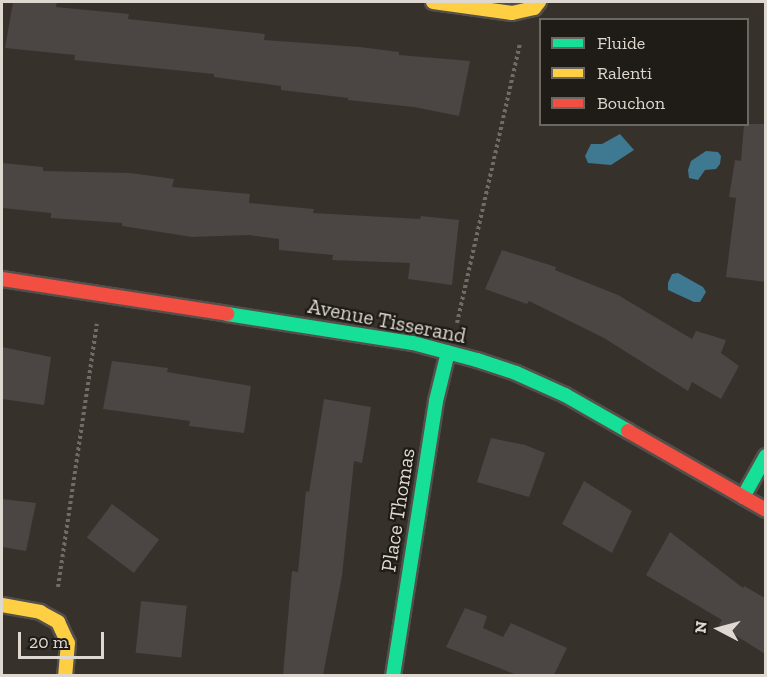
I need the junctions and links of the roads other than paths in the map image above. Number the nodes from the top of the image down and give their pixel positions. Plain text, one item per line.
1 (433, 2) edge
2 (539, 2) edge
3 (2, 279) edge
4 (448, 352) junction
5 (765, 456) edge
6 (743, 496) junction
7 (765, 510) edge
8 (2, 605) edge
9 (65, 675) edge
10 (393, 675) edge

1 - 2 street
3 - 4 street, Avenue Tisserand
4 - 6 street, Avenue Tisserand
4 - 10 street, Place Thomas
5 - 6 street
6 - 7 street, Avenue Tisserand
8 - 9 street

